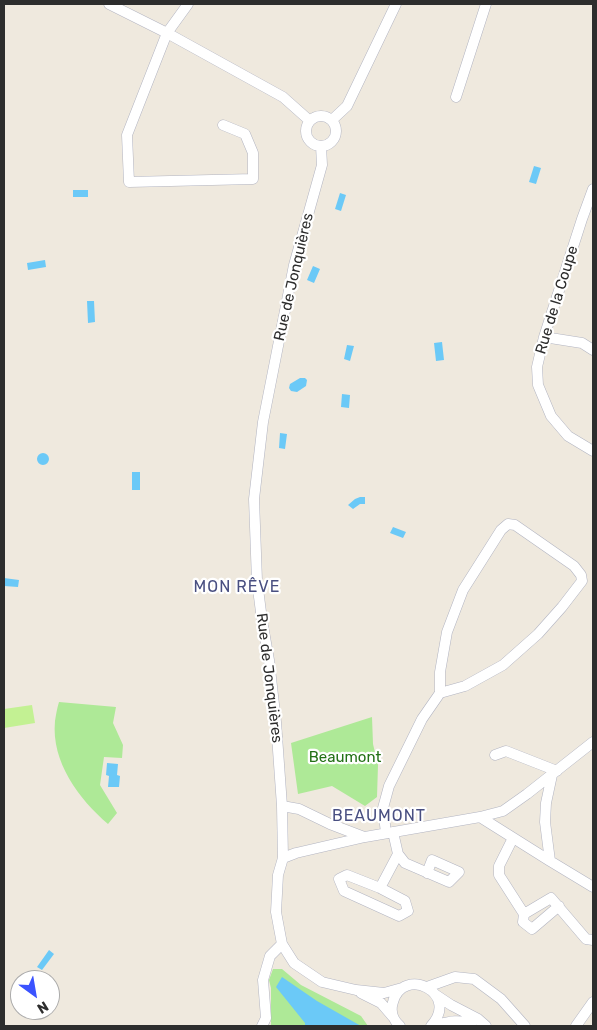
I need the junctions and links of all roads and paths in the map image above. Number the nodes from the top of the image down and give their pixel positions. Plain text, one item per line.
1 (110, 4) edge
2 (188, 4) edge
3 (396, 4) edge
4 (486, 4) edge
5 (167, 33) junction
6 (456, 97) dead end
7 (332, 120) junction
8 (310, 121) junction
9 (223, 125) dead end
10 (321, 146) junction
11 (593, 189) edge
12 (544, 337) junction
13 (593, 350) edge
14 (593, 451) edge
15 (440, 693) junction
16 (593, 742) edge
17 (495, 755) dead end
18 (554, 773) junction
19 (282, 806) junction
20 (480, 817) junction
21 (389, 833) junction
22 (365, 838) junction
23 (513, 838) junction
24 (398, 854) junction
25 (284, 858) junction
26 (550, 861) junction
27 (427, 873) dead end
28 (593, 887) edge
29 (380, 888) junction
30 (559, 906) junction
31 (524, 914) junction
32 (593, 940) edge
33 (282, 944) junction
34 (427, 987) junction
35 (402, 988) junction
36 (356, 990) junction
37 (435, 995) junction
38 (593, 1002) edge
39 (398, 1024) edge
40 (262, 1026) edge
41 (431, 1026) edge
42 (472, 1026) edge
43 (486, 1026) edge
44 (525, 1026) edge
45 (576, 1026) edge

1 - 5 street
2 - 5 street
3 - 7 street
4 - 6 street
5 - 8 street
5 - 9 street
7 - 8 street
7 - 10 street
8 - 10 street
10 - 19 street, Rue de Jonquières
11 - 12 street, Rue de la Coupe
12 - 13 street
12 - 14 street, Rue de la Coupe
15 - 15 street
15 - 21 street
16 - 18 street
17 - 18 street
18 - 20 street
18 - 26 street
19 - 22 street
19 - 25 street, Rue de Jonquières
20 - 21 street
20 - 23 street
21 - 22 street
21 - 24 street
22 - 25 street
23 - 26 street
23 - 31 street
24 - 27 street
24 - 29 street
25 - 33 street, Rue de Jonquières
26 - 28 street
29 - 29 street
30 - 31 street
30 - 31 street
30 - 32 street
33 - 36 street, Rue de Jonquières
33 - 40 street
34 - 35 street, Rue de Jonquières
34 - 37 street
34 - 44 street, Rue de Jonquières
35 - 36 street, Rue de Jonquières
35 - 39 street
36 - 39 street, Rue de Jonquières
37 - 41 street
37 - 43 street
38 - 45 street
41 - 42 street

